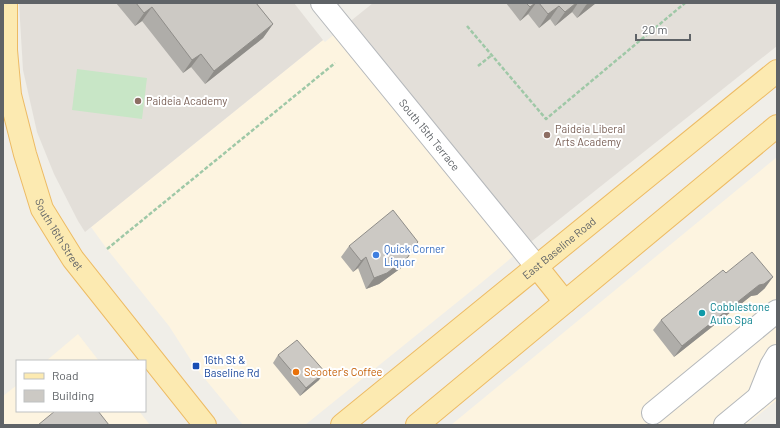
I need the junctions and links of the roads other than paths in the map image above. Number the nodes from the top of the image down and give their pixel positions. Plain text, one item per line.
1 (6, 3) edge
2 (322, 3) edge
3 (777, 71) edge
4 (777, 126) edge
5 (537, 267) junction
6 (565, 302) junction
7 (777, 311) edge
8 (777, 356) edge
9 (777, 382) edge
10 (759, 397) junction
11 (653, 413) dead end
12 (205, 425) edge
13 (342, 425) edge
14 (417, 425) edge
15 (725, 425) edge

1 - 12 main road, South 16th Street
2 - 5 street, South 15th Terrace
3 - 5 main road, East Baseline Road
4 - 6 main road
5 - 6 main road
5 - 13 main road, East Baseline Road
6 - 14 main road
7 - 11 street
8 - 10 street
9 - 10 street
10 - 15 street

